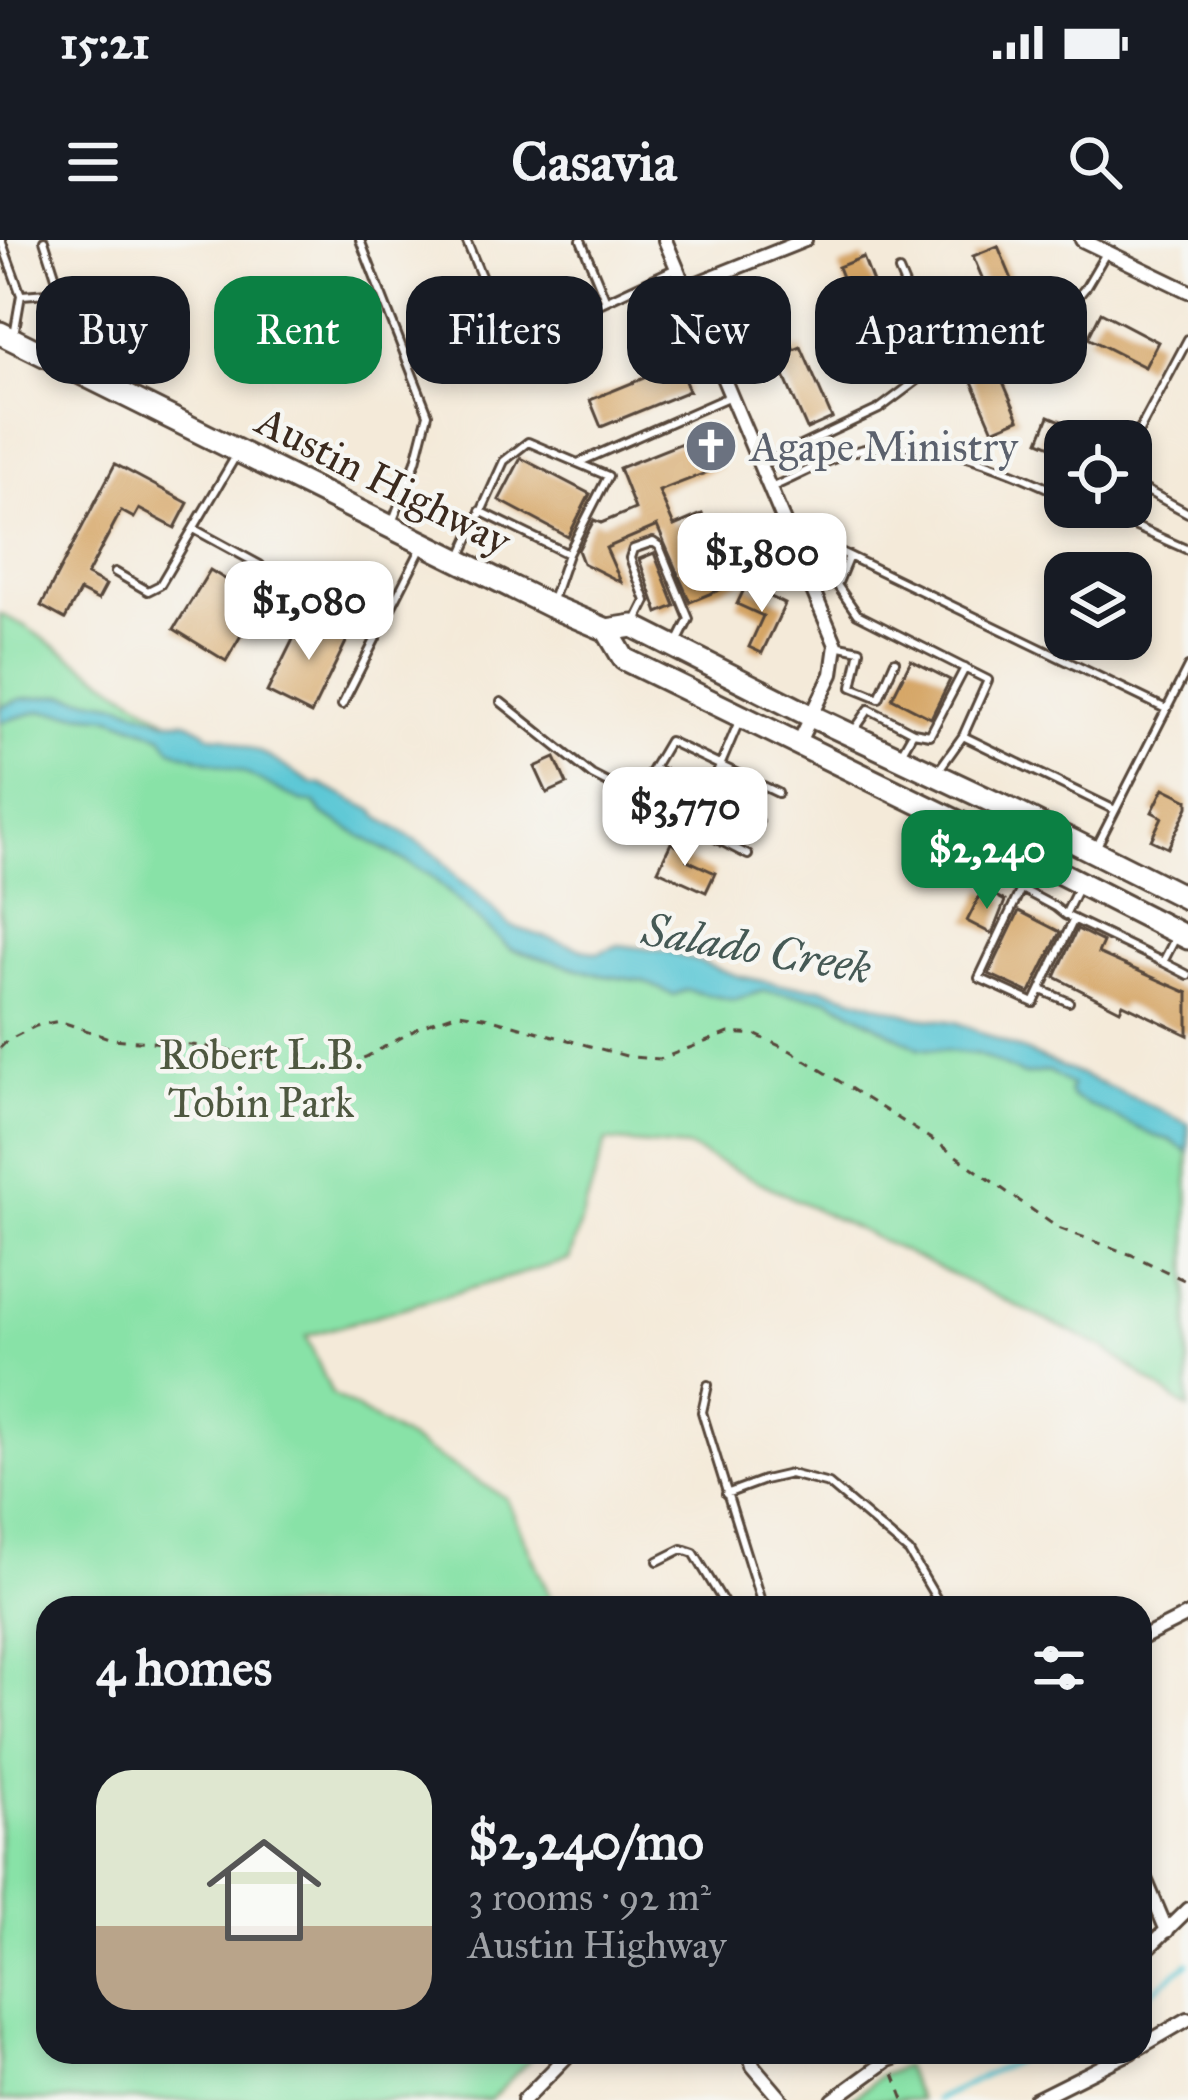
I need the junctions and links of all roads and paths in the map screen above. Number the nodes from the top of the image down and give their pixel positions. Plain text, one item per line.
1 (1, 240) edge
2 (44, 240) edge
3 (360, 240) edge
4 (466, 240) edge
5 (581, 240) edge
6 (665, 240) edge
7 (805, 240) edge
8 (1082, 240) edge
9 (1107, 252) junction
10 (677, 268) junction
11 (898, 271) dead end
12 (55, 276) edge
13 (680, 276) edge
14 (715, 276) edge
15 (900, 276) edge
16 (1087, 285) edge
17 (1188, 290) edge
18 (36, 294) edge
19 (21, 295) junction
20 (606, 301) junction
21 (7, 336) edge
22 (1188, 339) edge
23 (36, 350) edge
24 (104, 384) edge
25 (726, 384) edge
26 (910, 384) edge
27 (731, 396) junction
28 (1145, 420) edge
29 (239, 451) junction
30 (578, 463) junction
31 (760, 465) junction
32 (1044, 487) edge
33 (770, 488) junction
34 (1152, 493) edge
35 (481, 511) junction
36 (1188, 513) edge
37 (786, 526) junction
38 (391, 527) junction
39 (1138, 528) edge
40 (194, 529) junction
41 (424, 543) junction
42 (1188, 550) edge
43 (568, 554) junction
44 (849, 556) junction
45 (459, 561) junction
46 (260, 565) dead end
47 (115, 572) dead end
48 (807, 575) junction
49 (314, 585) dead end
50 (837, 585) junction
51 (550, 606) junction
52 (383, 622) junction
53 (633, 626) junction
54 (607, 630) junction
55 (836, 645) junction
56 (675, 646) junction
57 (895, 661) dead end
58 (964, 668) junction
59 (1188, 668) edge
60 (501, 702) dead end
61 (342, 705) dead end
62 (1166, 709) junction
63 (741, 716) junction
64 (811, 716) junction
65 (913, 732) junction
66 (851, 734) junction
67 (964, 736) junction
68 (798, 744) junction
69 (898, 758) junction
70 (720, 765) junction
71 (654, 769) junction
72 (935, 774) junction
73 (778, 793) dead end
74 (707, 796) junction
75 (636, 797) junction
76 (1115, 810) junction
77 (758, 821) dead end
78 (694, 827) junction
79 (1013, 849) junction
80 (1093, 853) junction
81 (748, 855) dead end
82 (982, 868) dead end
83 (1000, 877) junction
84 (1080, 883) junction
85 (1022, 889) junction
86 (1188, 899) edge
87 (1065, 915) junction
88 (1074, 919) junction
89 (1183, 936) edge
90 (1163, 962) junction
91 (1188, 975) edge
92 (1041, 990) junction
93 (1070, 1003) dead end
94 (0, 1048) edge
95 (1188, 1282) edge
96 (708, 1385) dead end
97 (726, 1494) junction
98 (658, 1561) dead end
99 (720, 1596) edge
100 (759, 1596) edge
101 (935, 1596) edge
102 (1188, 1616) edge
103 (1152, 1633) edge
104 (1152, 1895) edge
105 (1188, 1909) edge
106 (1167, 1931) junction
107 (1152, 1945) edge
108 (1188, 2019) edge
109 (1152, 2040) edge
110 (560, 2064) edge
111 (752, 2064) edge
112 (882, 2064) edge
113 (1107, 2064) edge
114 (893, 2072) dead end
115 (524, 2100) edge
116 (782, 2100) edge
117 (833, 2100) edge
118 (904, 2100) edge
119 (1035, 2100) edge

1 - 19 lane
2 - 12 lane
3 - 38 lane
4 - 20 lane
5 - 20 lane
6 - 10 street
7 - 14 street
8 - 9 street
9 - 16 lane
9 - 17 street
10 - 13 street
10 - 20 lane
11 - 15 lane
18 - 19 lane
19 - 21 lane
21 - 23 main road, Austin Highway
22 - 28 lane
24 - 29 main road, Austin Highway
25 - 27 street
26 - 31 lane
27 - 30 lane
27 - 31 street
29 - 38 main road, Austin Highway
29 - 40 lane
30 - 35 lane
30 - 43 lane
31 - 33 street
32 - 33 lane
33 - 37 street
34 - 36 lane
35 - 43 lane
35 - 45 lane
37 - 44 lane
37 - 48 street
38 - 41 main road, Austin Highway
39 - 42 lane
40 - 46 lane
40 - 47 lane
41 - 45 main road, Austin Highway
41 - 52 lane
43 - 51 lane
44 - 50 lane
44 - 62 lane
45 - 51 main road, Austin Highway
48 - 50 lane
48 - 55 street
49 - 52 lane
50 - 58 lane
51 - 54 main road, Austin Highway
52 - 61 lane
53 - 54 main road
53 - 56 main road
53 - 56 lane
54 - 63 main road, Austin Highway
55 - 57 lane
55 - 64 street
56 - 64 main road
58 - 65 lane
58 - 67 lane
59 - 62 lane
60 - 75 lane
62 - 76 lane
63 - 68 main road, Austin Highway
63 - 70 lane
64 - 66 main road
64 - 68 street
65 - 66 lane
65 - 69 lane
66 - 69 main road
67 - 72 lane
67 - 76 lane
68 - 79 main road, Austin Highway
69 - 72 main road
70 - 71 lane
70 - 73 lane
70 - 74 lane
71 - 74 lane
71 - 75 lane
72 - 80 main road
74 - 77 lane
74 - 78 lane
75 - 78 lane
76 - 80 lane
78 - 81 lane
79 - 83 lane
79 - 84 main road, Austin Highway
80 - 86 main road
82 - 83 lane
83 - 85 lane
84 - 87 lane
84 - 89 main road, Austin Highway
85 - 87 lane
85 - 92 lane
87 - 88 lane
88 - 90 lane
88 - 92 lane
89 - 90 lane
90 - 91 lane
92 - 93 lane
94 - 95 path
96 - 97 lane
97 - 100 lane
97 - 101 lane
98 - 99 lane
102 - 103 street
104 - 106 street
105 - 106 street
106 - 107 street
108 - 109 street
110 - 115 street
111 - 116 street
112 - 117 street
113 - 119 street
114 - 118 path

